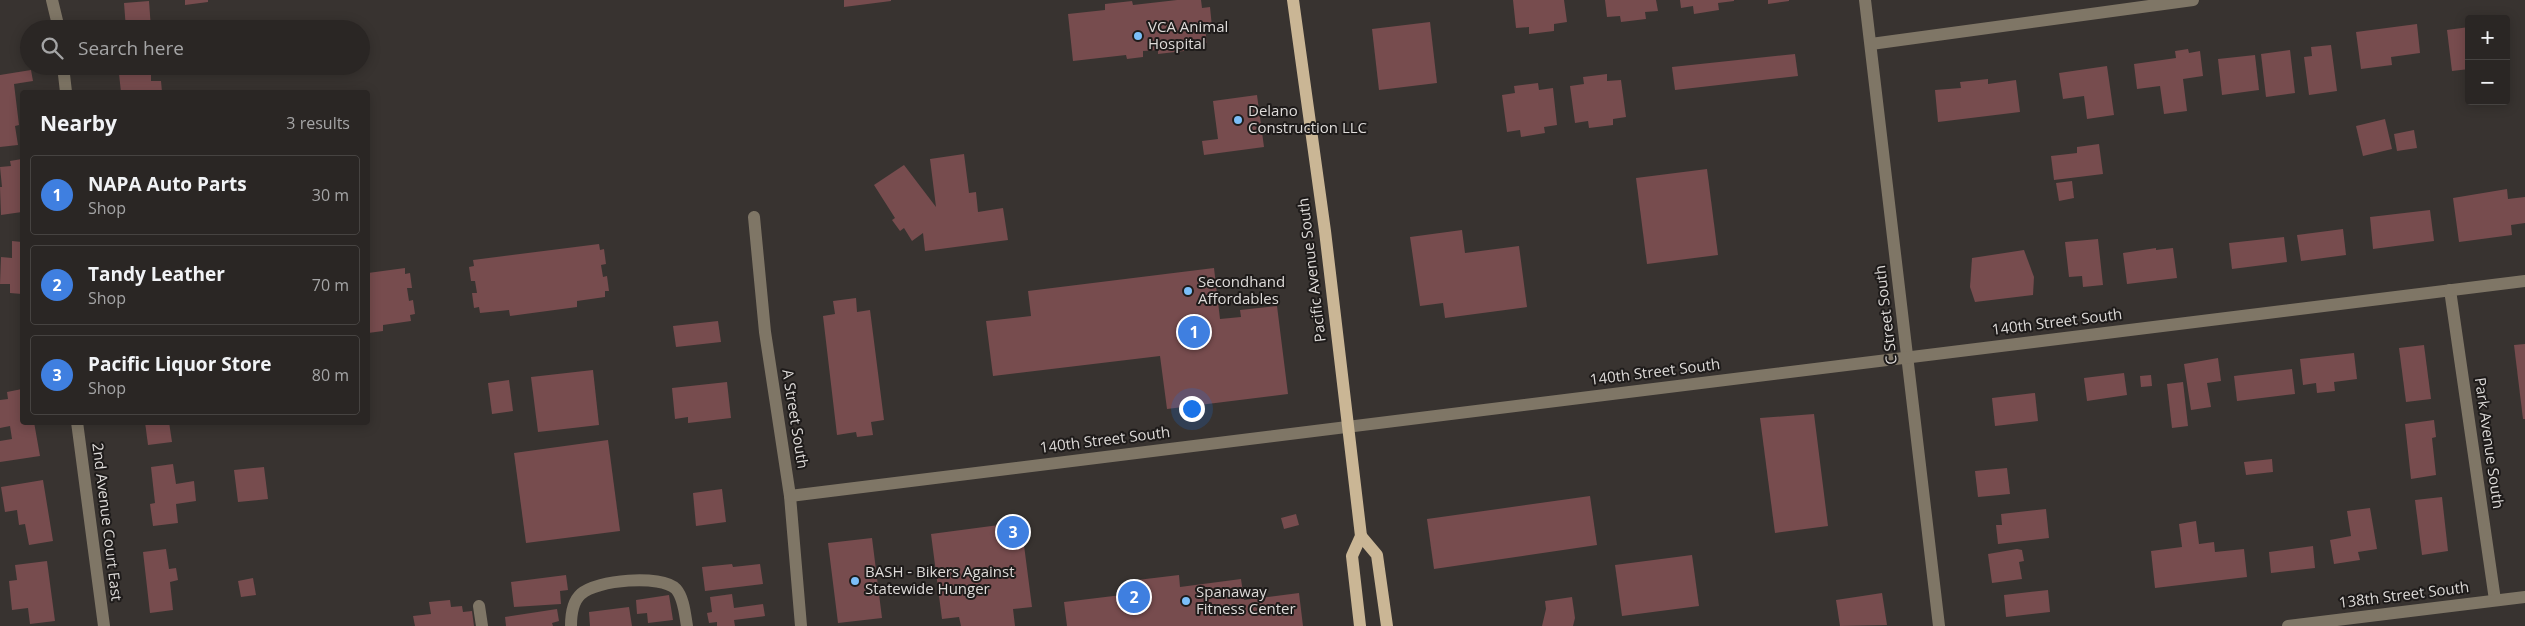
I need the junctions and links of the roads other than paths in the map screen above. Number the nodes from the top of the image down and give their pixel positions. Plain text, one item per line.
1 (1292, 0) edge
2 (1865, 0) edge
3 (2193, 0) edge
4 (52, 1) edge
5 (57, 20) edge
6 (1870, 44) junction
7 (64, 75) edge
8 (66, 90) edge
9 (754, 217) dead end
10 (2525, 281) edge
11 (2450, 290) junction
12 (1907, 357) junction
13 (77, 425) edge
14 (1347, 426) junction
15 (790, 496) junction
16 (1361, 536) junction
17 (2525, 596) edge
18 (2495, 600) junction
19 (479, 606) dead end
20 (104, 626) edge
21 (482, 626) edge
22 (571, 626) edge
23 (686, 626) edge
24 (801, 626) edge
25 (1360, 626) edge
26 (1386, 626) edge
27 (1939, 626) edge
28 (2288, 626) edge

1 - 14 main road, Pacific Avenue South
2 - 6 street, C Street South
3 - 6 street
4 - 5 street
6 - 12 street, C Street South
7 - 8 street
9 - 15 street, A Street South
10 - 11 street, 140th Street South
11 - 12 street, 140th Street South
11 - 18 street, Park Avenue South
12 - 14 street, 140th Street South
12 - 27 street, C Street South
13 - 20 street, 2nd Avenue Court East
14 - 15 street, 140th Street South
14 - 16 main road, Pacific Avenue South
15 - 24 street, A Street South
16 - 25 main road, Pacific Avenue South
16 - 26 main road
17 - 18 street, 138th Street South
18 - 28 street, 138th Street South
19 - 21 street
22 - 23 street

